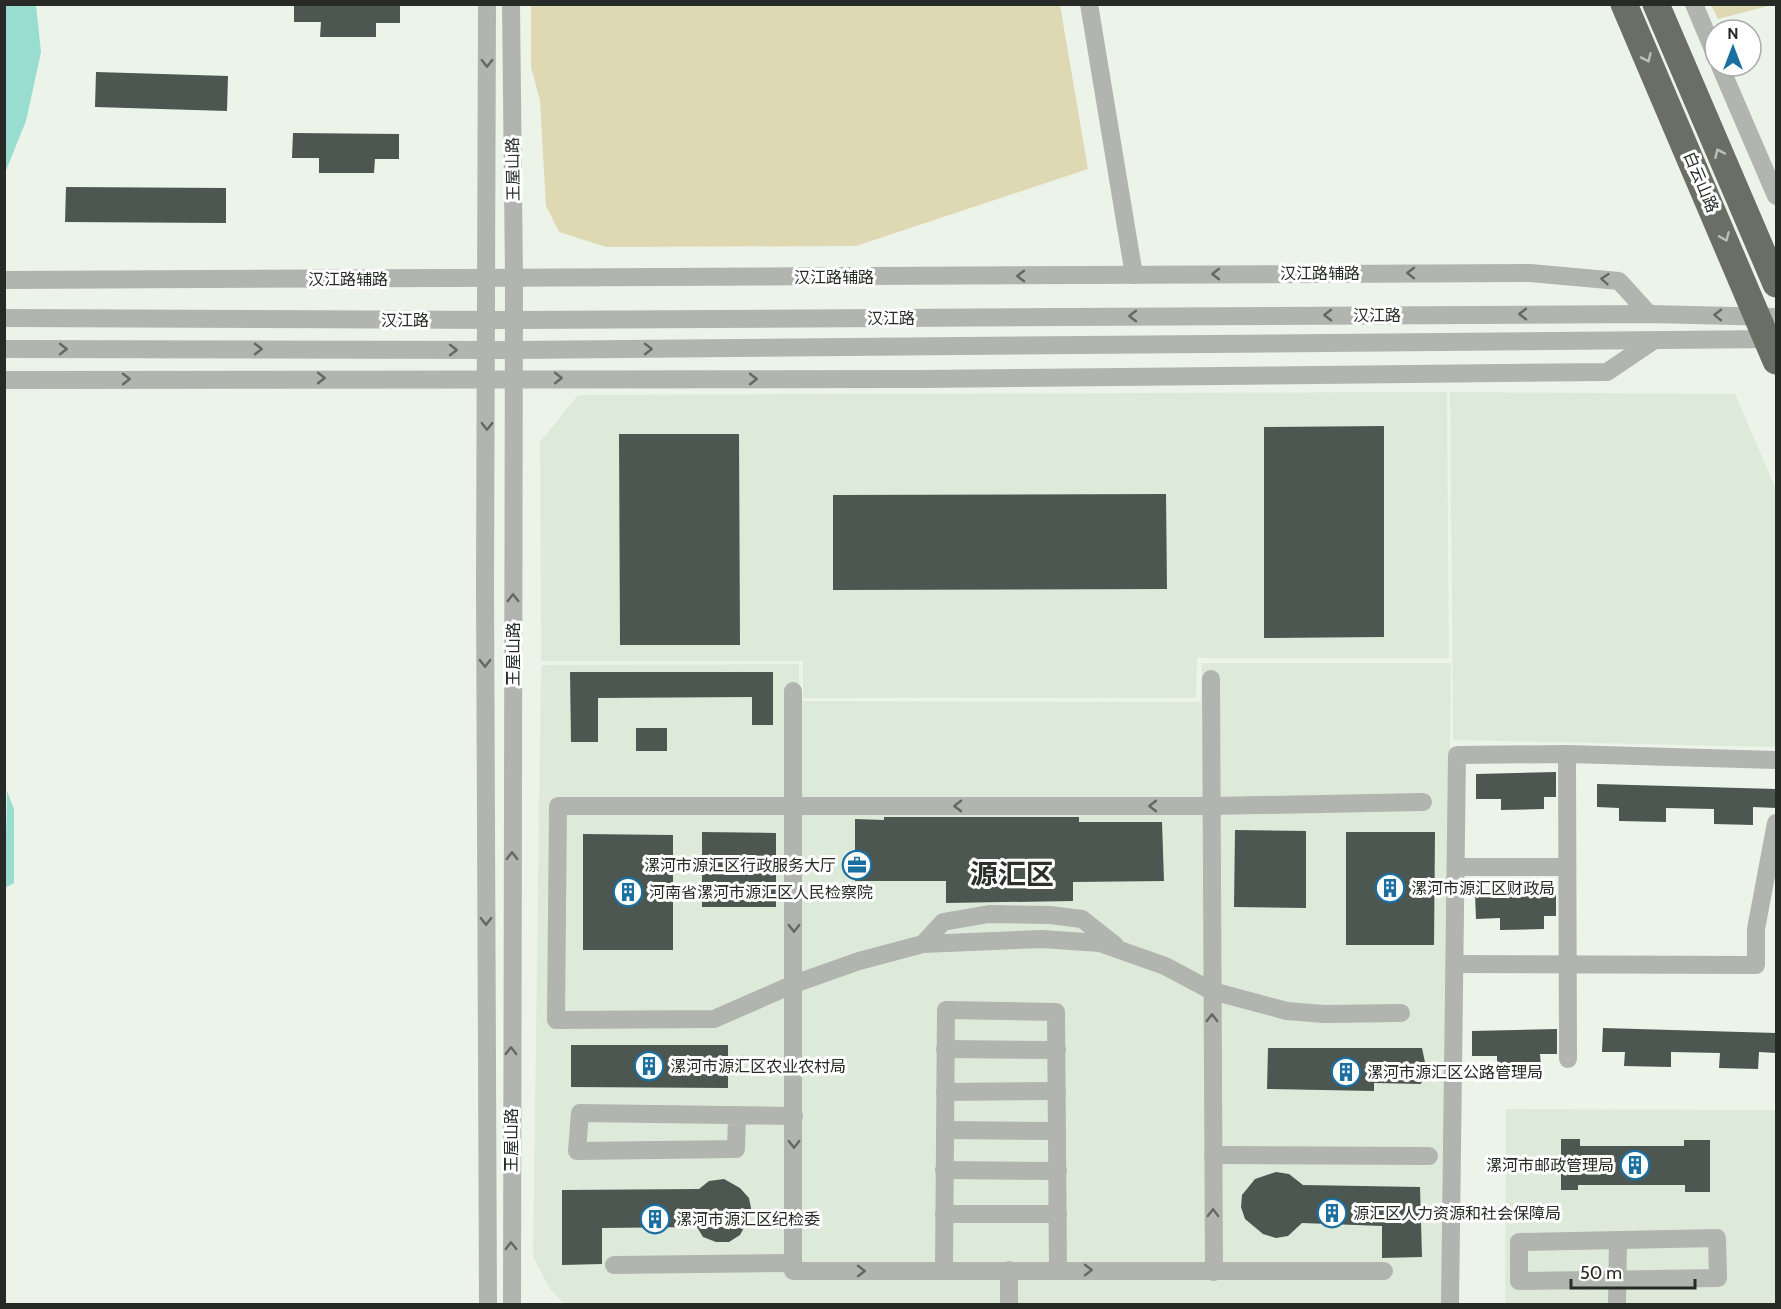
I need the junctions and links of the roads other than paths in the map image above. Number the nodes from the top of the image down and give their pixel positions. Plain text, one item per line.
1 (487, 4) edge
2 (511, 4) edge
3 (1089, 4) edge
4 (1624, 4) edge
5 (1656, 4) edge
6 (1694, 4) edge
7 (1703, 25) edge
8 (1725, 78) edge
9 (1776, 196) edge
10 (1134, 275) junction
11 (488, 278) junction
12 (514, 278) junction
13 (4, 280) edge
14 (1776, 284) edge
15 (1649, 314) junction
16 (5, 318) edge
17 (488, 320) junction
18 (514, 320) junction
19 (1771, 334) edge
20 (1653, 341) junction
21 (4, 349) edge
22 (488, 350) junction
23 (514, 350) junction
24 (487, 378) junction
25 (514, 378) junction
26 (4, 380) edge
27 (1212, 679) dead end
28 (793, 691) dead end
29 (1567, 754) junction
30 (1776, 760) edge
31 (1423, 802) dead end
32 (794, 806) junction
33 (1212, 806) junction
34 (1776, 823) edge
35 (1456, 867) junction
36 (1568, 867) junction
37 (923, 944) junction
38 (1122, 951) junction
39 (1455, 964) junction
40 (1568, 964) junction
41 (794, 984) junction
42 (1212, 991) junction
43 (1401, 1013) dead end
44 (945, 1049) junction
45 (1057, 1050) junction
46 (1568, 1059) dead end
47 (945, 1092) junction
48 (1057, 1092) junction
49 (737, 1116) junction
50 (794, 1116) junction
51 (945, 1130) junction
52 (1057, 1131) junction
53 (1213, 1155) junction
54 (1429, 1156) dead end
55 (944, 1170) junction
56 (1058, 1171) junction
57 (944, 1214) junction
58 (1058, 1214) junction
59 (1618, 1240) junction
60 (793, 1263) junction
61 (614, 1265) dead end
62 (944, 1270) junction
63 (1009, 1270) junction
64 (1058, 1270) junction
65 (1384, 1271) dead end
66 (1214, 1272) junction
67 (1618, 1279) junction
68 (488, 1305) edge
69 (512, 1305) edge
70 (1009, 1305) edge
71 (1450, 1305) edge
72 (1617, 1305) edge

1 -> 11 street, 王屋山路
2 - 12 street, 王屋山路
3 - 10 street
4 -> 19 highway, 白云山路
14 -> 5 highway, 白云山路
6 - 7 street
8 - 9 street
10 -> 12 street, 汉江路辅路
15 -> 10 street, 汉江路辅路
11 - 12 street, 汉江路辅路
11 - 13 street, 汉江路辅路
11 - 17 street, 王屋山路
12 - 18 street, 王屋山路
15 -> 18 street, 汉江路
19 -> 15 street, 汉江路
16 - 17 street, 汉江路
17 - 18 street, 汉江路
17 - 22 street, 王屋山路
18 - 23 street, 王屋山路
19 - 20 street, 汉江路
23 -> 20 street, 汉江路
25 -> 20 street
21 -> 22 street, 汉江路
22 - 23 street, 汉江路
22 - 24 street, 王屋山路
23 - 25 street, 王屋山路
24 - 25 street
26 -> 24 street
24 -> 68 street, 王屋山路
69 -> 25 street, 王屋山路
27 - 33 street
28 - 32 street
29 - 30 street
29 - 35 street
29 - 36 street
31 - 33 street
33 -> 32 street
32 -> 41 street
32 - 41 street
33 - 42 street
34 - 40 street
35 - 36 street
35 - 39 street
36 - 40 street
37 - 38 street
37 - 38 street
37 - 41 street
38 - 42 street
39 - 40 street
39 - 71 street
40 - 46 street
41 - 50 street
42 - 43 street
53 -> 42 street
44 - 45 street
44 - 45 street
44 - 47 street
45 - 48 street
47 - 48 street
47 - 51 street
48 - 52 street
49 - 49 street
49 - 50 street
50 -> 60 street
51 - 52 street
51 - 55 street
52 - 56 street
53 - 54 street
66 -> 53 street
55 - 56 street
55 - 57 street
56 - 58 street
57 - 58 street
57 - 62 street
58 - 64 street
59 - 67 street
59 - 67 street
59 - 67 street
60 - 61 street
60 -> 62 street
62 - 63 street
63 - 64 street
63 - 70 street
64 -> 66 street
65 - 66 street
67 - 72 street

